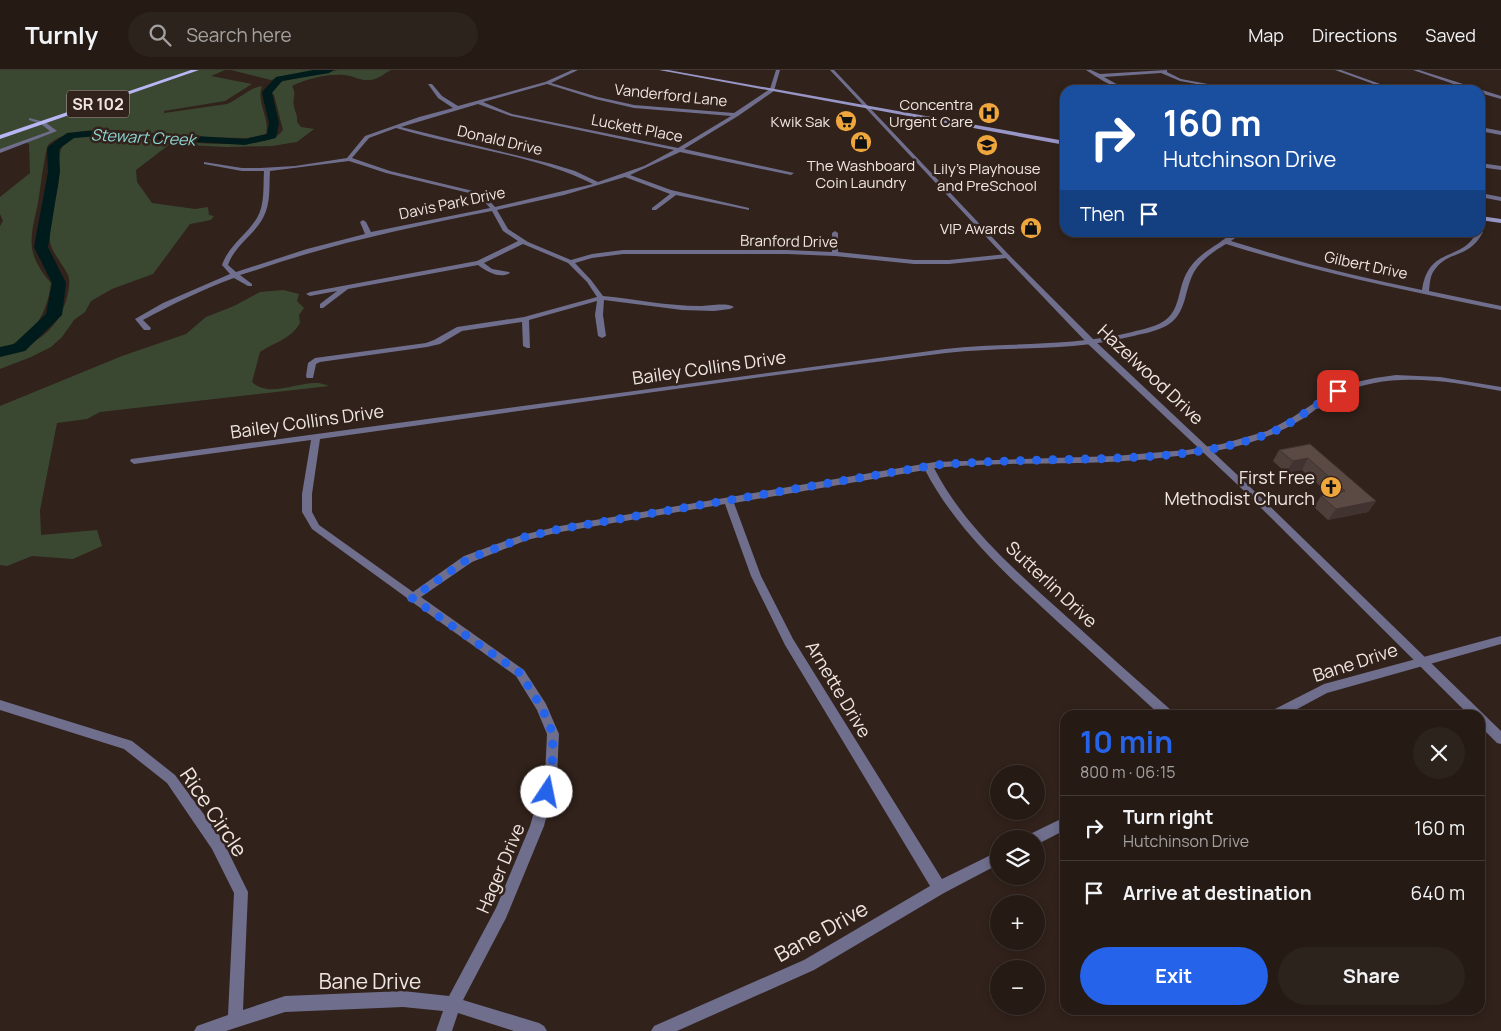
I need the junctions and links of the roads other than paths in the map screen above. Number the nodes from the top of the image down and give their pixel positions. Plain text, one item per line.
1 (178, 70) edge
2 (196, 70) edge
3 (576, 70) edge
4 (661, 70) edge
5 (778, 70) edge
6 (832, 70) edge
7 (1088, 70) edge
8 (1174, 70) edge
9 (1337, 70) edge
10 (1418, 70) edge
11 (1161, 71) edge
12 (1097, 76) junction
13 (547, 82) junction
14 (430, 85) dead end
15 (1115, 85) edge
16 (1209, 85) edge
17 (1380, 85) edge
18 (1462, 85) edge
19 (772, 90) junction
20 (1485, 93) edge
21 (1501, 98) edge
22 (480, 103) junction
23 (457, 108) junction
24 (870, 108) junction
25 (736, 115) junction
26 (31, 120) junction
27 (43, 123) junction
28 (397, 127) junction
29 (0, 130) edge
30 (1485, 130) edge
31 (1501, 133) edge
32 (0, 137) edge
33 (1060, 142) edge
34 (681, 150) junction
35 (0, 151) edge
36 (349, 159) junction
37 (206, 163) dead end
38 (1485, 166) edge
39 (1501, 168) edge
40 (267, 170) junction
41 (791, 173) dead end
42 (625, 175) junction
43 (596, 183) junction
44 (675, 194) junction
45 (1485, 197) edge
46 (1501, 199) edge
47 (494, 209) junction
48 (654, 209) dead end
49 (747, 209) dead end
50 (1485, 219) edge
51 (1501, 221) edge
52 (363, 222) dead end
53 (835, 233) dead end
54 (369, 235) junction
55 (1234, 237) edge
56 (1478, 237) edge
57 (523, 241) junction
58 (1227, 242) junction
59 (835, 254) junction
60 (1007, 256) junction
61 (570, 262) junction
62 (479, 263) junction
63 (507, 273) dead end
64 (236, 276) junction
65 (250, 285) dead end
66 (346, 287) junction
67 (1425, 292) junction
68 (310, 294) dead end
69 (600, 298) junction
70 (323, 306) dead end
71 (730, 307) dead end
72 (1501, 308) edge
73 (525, 320) junction
74 (147, 328) dead end
75 (602, 336) dead end
76 (1092, 343) junction
77 (527, 346) dead end
78 (310, 376) dead end
79 (1501, 389) edge
80 (316, 436) junction
81 (1206, 450) junction
82 (134, 461) dead end
83 (928, 466) junction
84 (728, 500) junction
85 (412, 598) junction
86 (1501, 640) edge
87 (1421, 661) junction
88 (0, 705) edge
89 (1163, 710) edge
90 (1284, 710) edge
91 (1472, 710) edge
92 (1485, 723) edge
93 (1501, 739) edge
94 (1060, 826) edge
95 (1045, 834) edge
96 (990, 862) edge
97 (938, 888) junction
98 (453, 1004) junction
99 (235, 1020) junction
100 (202, 1031) edge
101 (444, 1031) edge
102 (539, 1031) edge
103 (659, 1031) edge

1 - 26 main road, SR 102
2 - 27 main road, SR 102
3 - 13 street
4 - 19 main road
5 - 19 street
6 - 24 street, Hazelwood Drive
7 - 12 street
8 - 11 street
9 - 17 street
10 - 18 street
11 - 12 street
11 - 16 street
12 - 15 street
13 - 22 street
13 - 25 street, Vanderford Lane
14 - 23 street
19 - 24 main road
19 - 25 street, Davis Park Drive
20 - 21 street
22 - 23 street
22 - 34 street, Luckett Place
23 - 28 street
24 - 33 main road
24 - 60 street, Hazelwood Drive
25 - 34 street, Davis Park Drive
26 - 27 street
26 - 29 main road, SR 102
27 - 32 main road, SR 102
27 - 35 street
28 - 36 street
28 - 43 street, Donald Drive
30 - 31 street
34 - 41 street, Luckett Place
34 - 42 street, Davis Park Drive
36 - 40 street
36 - 47 street
37 - 40 street
38 - 39 street
40 - 64 street
42 - 43 street, Davis Park Drive
42 - 44 street
43 - 47 street, Davis Park Drive
44 - 48 street
44 - 49 street
45 - 46 street
47 - 54 street, Davis Park Drive
47 - 57 street
50 - 51 main road
52 - 54 street
53 - 59 street
54 - 64 street, Davis Park Drive
55 - 58 street, Bailey Collins Drive
56 - 67 street
57 - 61 street
57 - 62 street
58 - 67 street, Gilbert Drive
58 - 76 street, Bailey Collins Drive
59 - 60 street, Branford Drive
59 - 61 street, Branford Drive
60 - 76 street, Hazelwood Drive
61 - 69 street
62 - 63 street
62 - 66 street
64 - 65 street
64 - 74 street, Davis Park Drive
66 - 68 street
66 - 70 street
67 - 72 street, Gilbert Drive
69 - 71 street
69 - 73 street
69 - 75 street
73 - 77 street
73 - 78 street
76 - 80 street, Bailey Collins Drive
76 - 81 street, Hazelwood Drive
79 - 81 street
80 - 82 street, Bailey Collins Drive
80 - 85 street, Hager Drive
81 - 83 street
81 - 87 street, Hazelwood Drive
83 - 84 street
83 - 89 street, Sutterlin Drive
84 - 85 street
84 - 97 street, Arnette Drive
85 - 98 street, Hager Drive
86 - 87 street, Bane Drive
87 - 90 street, Bane Drive
87 - 91 street, Hazelwood Drive
88 - 99 street, Rice Circle
92 - 93 street
94 - 95 street
96 - 97 street, Bane Drive
97 - 103 street, Bane Drive
98 - 99 street, Bane Drive
98 - 101 street, Hager Drive
98 - 102 street, Bane Drive
99 - 100 street, Bane Drive

